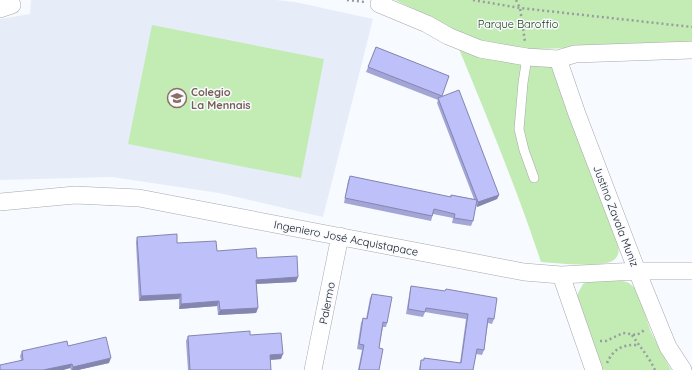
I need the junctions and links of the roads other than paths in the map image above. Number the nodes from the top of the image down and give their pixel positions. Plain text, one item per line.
1 (379, 4) dead end
2 (692, 50) edge
3 (528, 57) junction
4 (558, 58) junction
5 (534, 178) dead end
6 (0, 202) edge
7 (340, 236) junction
8 (637, 271) junction
9 (692, 271) edge
10 (561, 275) junction
11 (313, 370) edge
12 (594, 370) edge
13 (683, 370) edge

1 - 3 street
2 - 4 street
3 - 4 street
3 - 5 lane
4 - 8 street, Justino Zavala Muniz
6 - 7 street, Ingeniero José Acquistapace
7 - 10 street, Ingeniero José Acquistapace
7 - 11 street, Palermo
8 - 9 street, Ingeniero José Acquistapace
8 - 10 street, Ingeniero José Acquistapace
8 - 13 street, Justino Zavala Muniz
10 - 12 street

